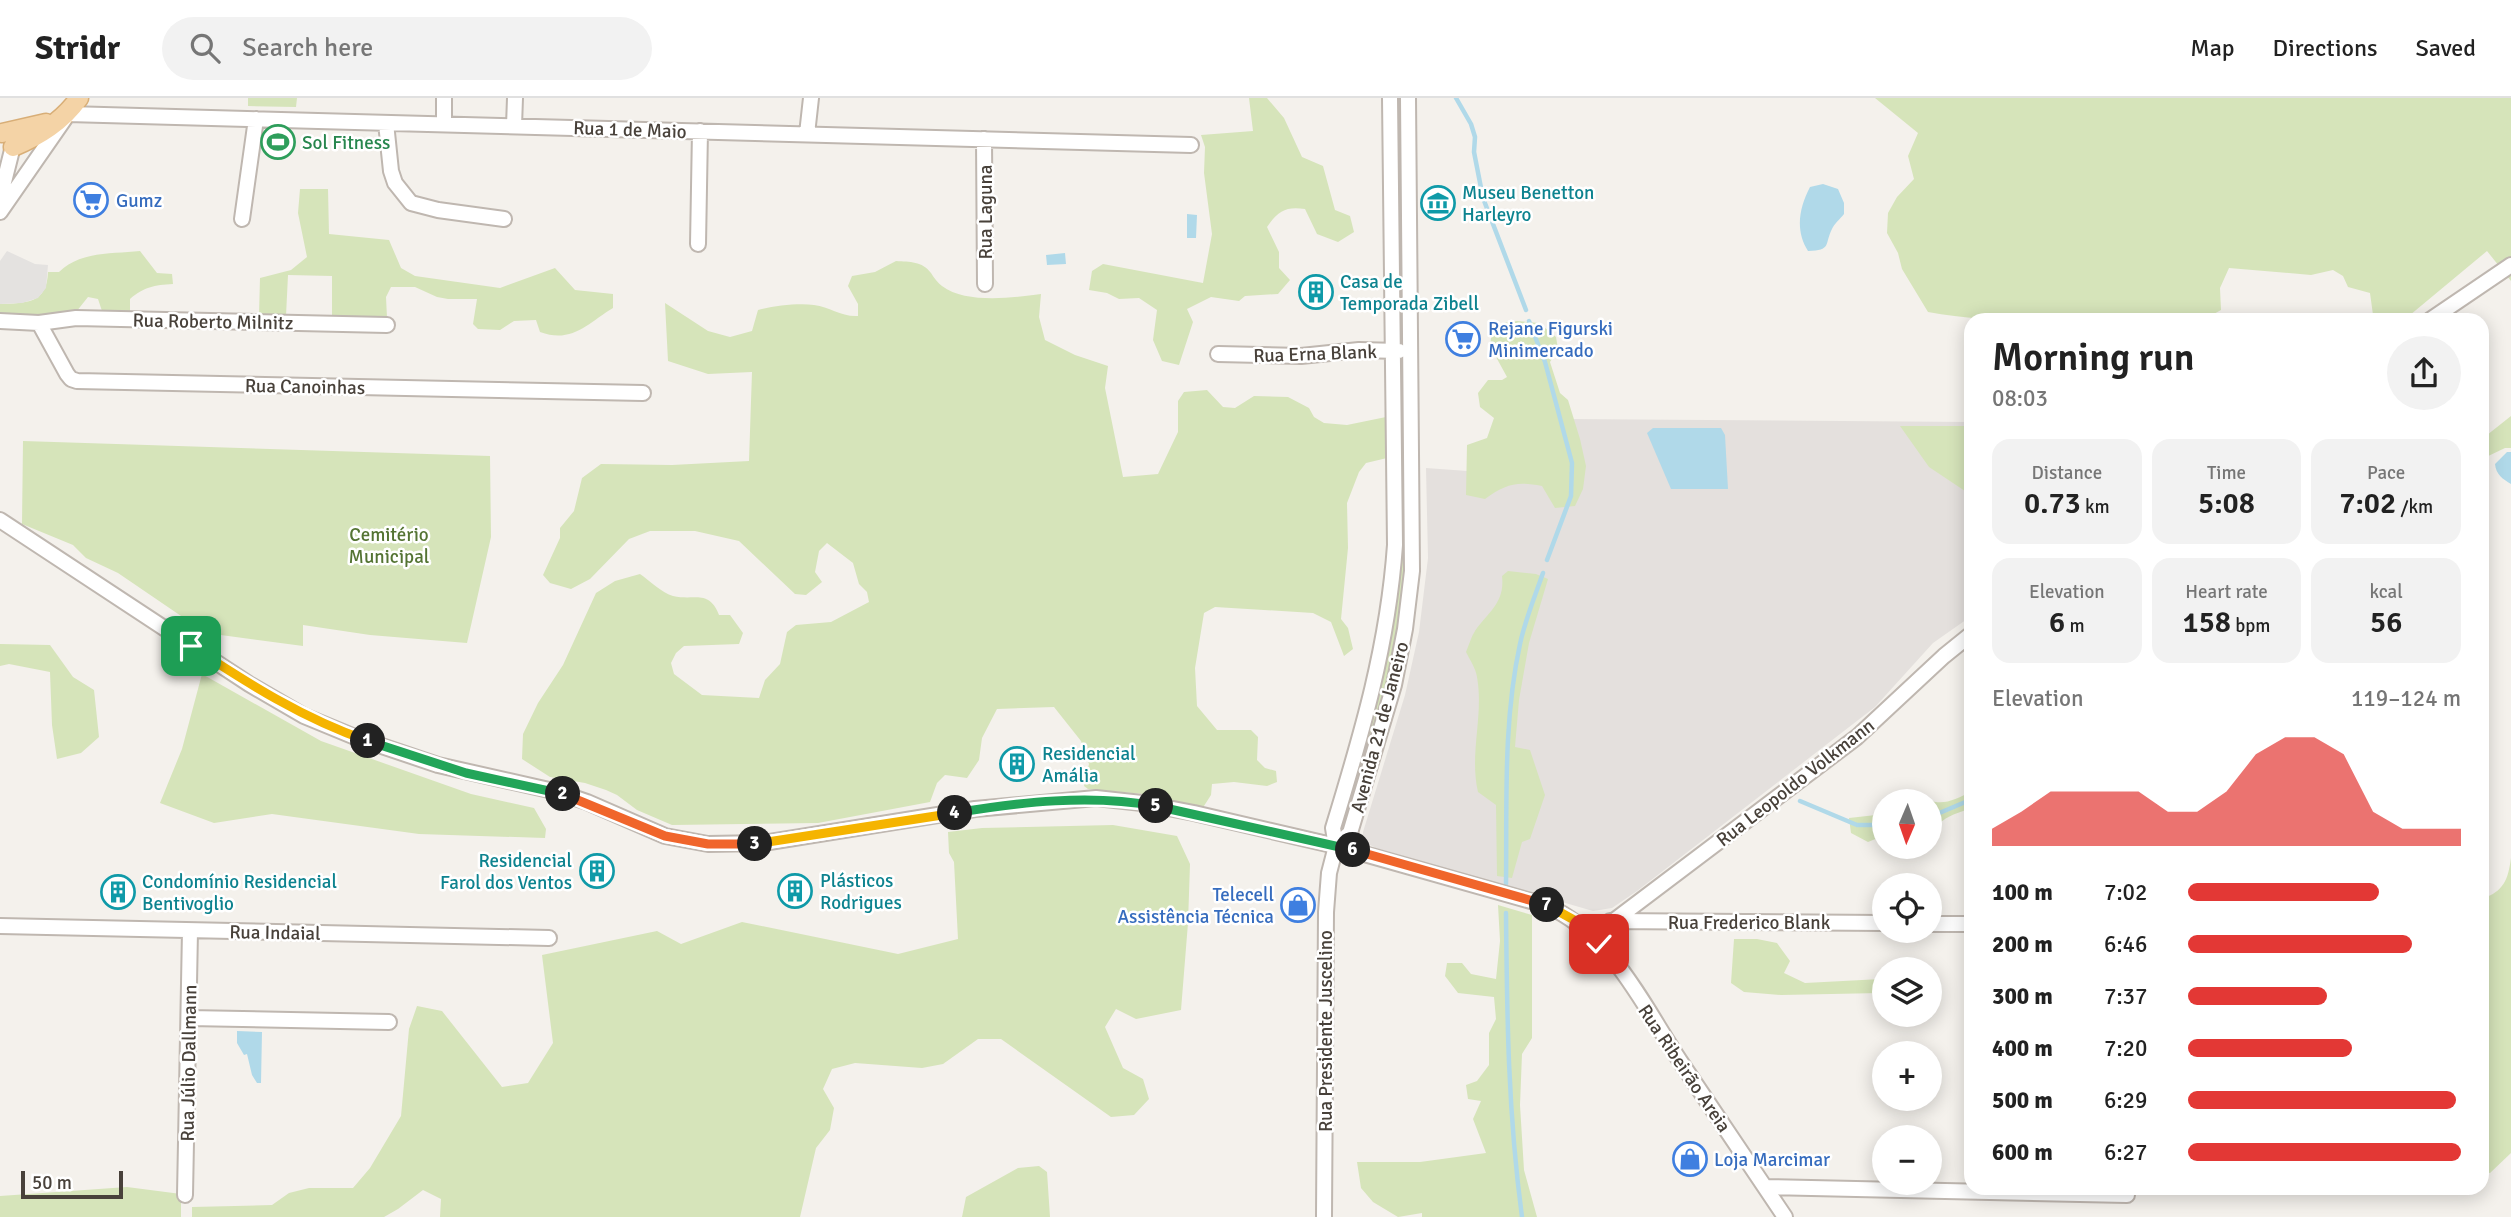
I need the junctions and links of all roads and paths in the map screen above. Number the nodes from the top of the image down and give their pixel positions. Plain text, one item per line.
1 (79, 98) edge
2 (444, 98) edge
3 (515, 98) edge
4 (811, 98) edge
5 (1390, 98) edge
6 (1408, 98) edge
7 (68, 114) junction
8 (256, 119) junction
9 (386, 122) junction
10 (444, 124) junction
11 (514, 126) junction
12 (701, 131) junction
13 (807, 134) junction
14 (984, 139) junction
15 (5, 144) edge
16 (1191, 145) dead end
17 (1390, 150) junction
18 (1409, 150) junction
19 (1, 189) edge
20 (0, 212) edge
21 (242, 219) dead end
22 (503, 219) dead end
23 (698, 244) dead end
24 (2511, 265) edge
25 (985, 285) dead end
26 (2440, 313) edge
27 (0, 321) edge
28 (39, 323) junction
29 (387, 325) dead end
30 (1393, 350) junction
31 (1411, 351) junction
32 (1218, 354) dead end
33 (643, 393) dead end
34 (0, 520) edge
35 (1395, 545) junction
36 (1414, 547) junction
37 (1964, 640) edge
38 (1336, 846) junction
39 (1613, 921) junction
40 (1872, 923) edge
41 (1579, 924) junction
42 (1942, 924) edge
43 (1964, 924) edge
44 (0, 926) edge
45 (190, 930) junction
46 (549, 938) dead end
47 (189, 1018) junction
48 (389, 1022) dead end
49 (1765, 1187) junction
50 (1964, 1191) edge
51 (185, 1195) dead end
52 (1324, 1217) edge
53 (1785, 1217) edge

1 - 7 main road
2 - 10 street
3 - 11 street
4 - 13 street
5 - 17 street, Avenida 21 de Janeiro
6 - 18 street, Avenida 21 de Janeiro
7 - 8 street, Rua 1 de Maio
7 - 15 main road
7 - 20 street
8 - 9 street, Rua 1 de Maio
8 - 21 street
9 - 10 street, Rua 1 de Maio
9 - 22 street
10 - 11 street, Rua 1 de Maio
11 - 12 street, Rua 1 de Maio
12 - 13 street, Rua 1 de Maio
12 - 23 street
13 - 14 street, Rua 1 de Maio
14 - 16 street, Rua 1 de Maio
14 - 25 street, Rua Laguna
15 - 19 street
17 - 18 street
17 - 30 street, Avenida 21 de Janeiro
18 - 31 street, Avenida 21 de Janeiro
24 - 26 street
27 - 28 street
28 - 29 street, Rua Roberto Milnitz
28 - 33 street, Rua Canoinhas
30 - 31 street, Rua Erna Blank
30 - 32 street, Rua Erna Blank
30 - 35 street, Avenida 21 de Janeiro
31 - 36 street, Avenida 21 de Janeiro
34 - 38 street, Rua Ribeirão Areia
35 - 36 street
35 - 38 street, Avenida 21 de Janeiro
36 - 38 street, Avenida 21 de Janeiro
37 - 39 street, Rua Leopoldo Volkmann
38 - 41 street, Rua Ribeirão Areia
38 - 52 street, Rua Presidente Juscelino
39 - 40 street, Rua Frederico Blank
39 - 41 street
41 - 49 street, Rua Ribeirão Areia
42 - 43 street
44 - 45 street, Rua Indaial
45 - 46 street, Rua Indaial
45 - 47 street, Rua Júlio Dallmann
47 - 48 street
47 - 51 street, Rua Júlio Dallmann
49 - 50 street
49 - 53 street, Rua Ribeirão Areia

